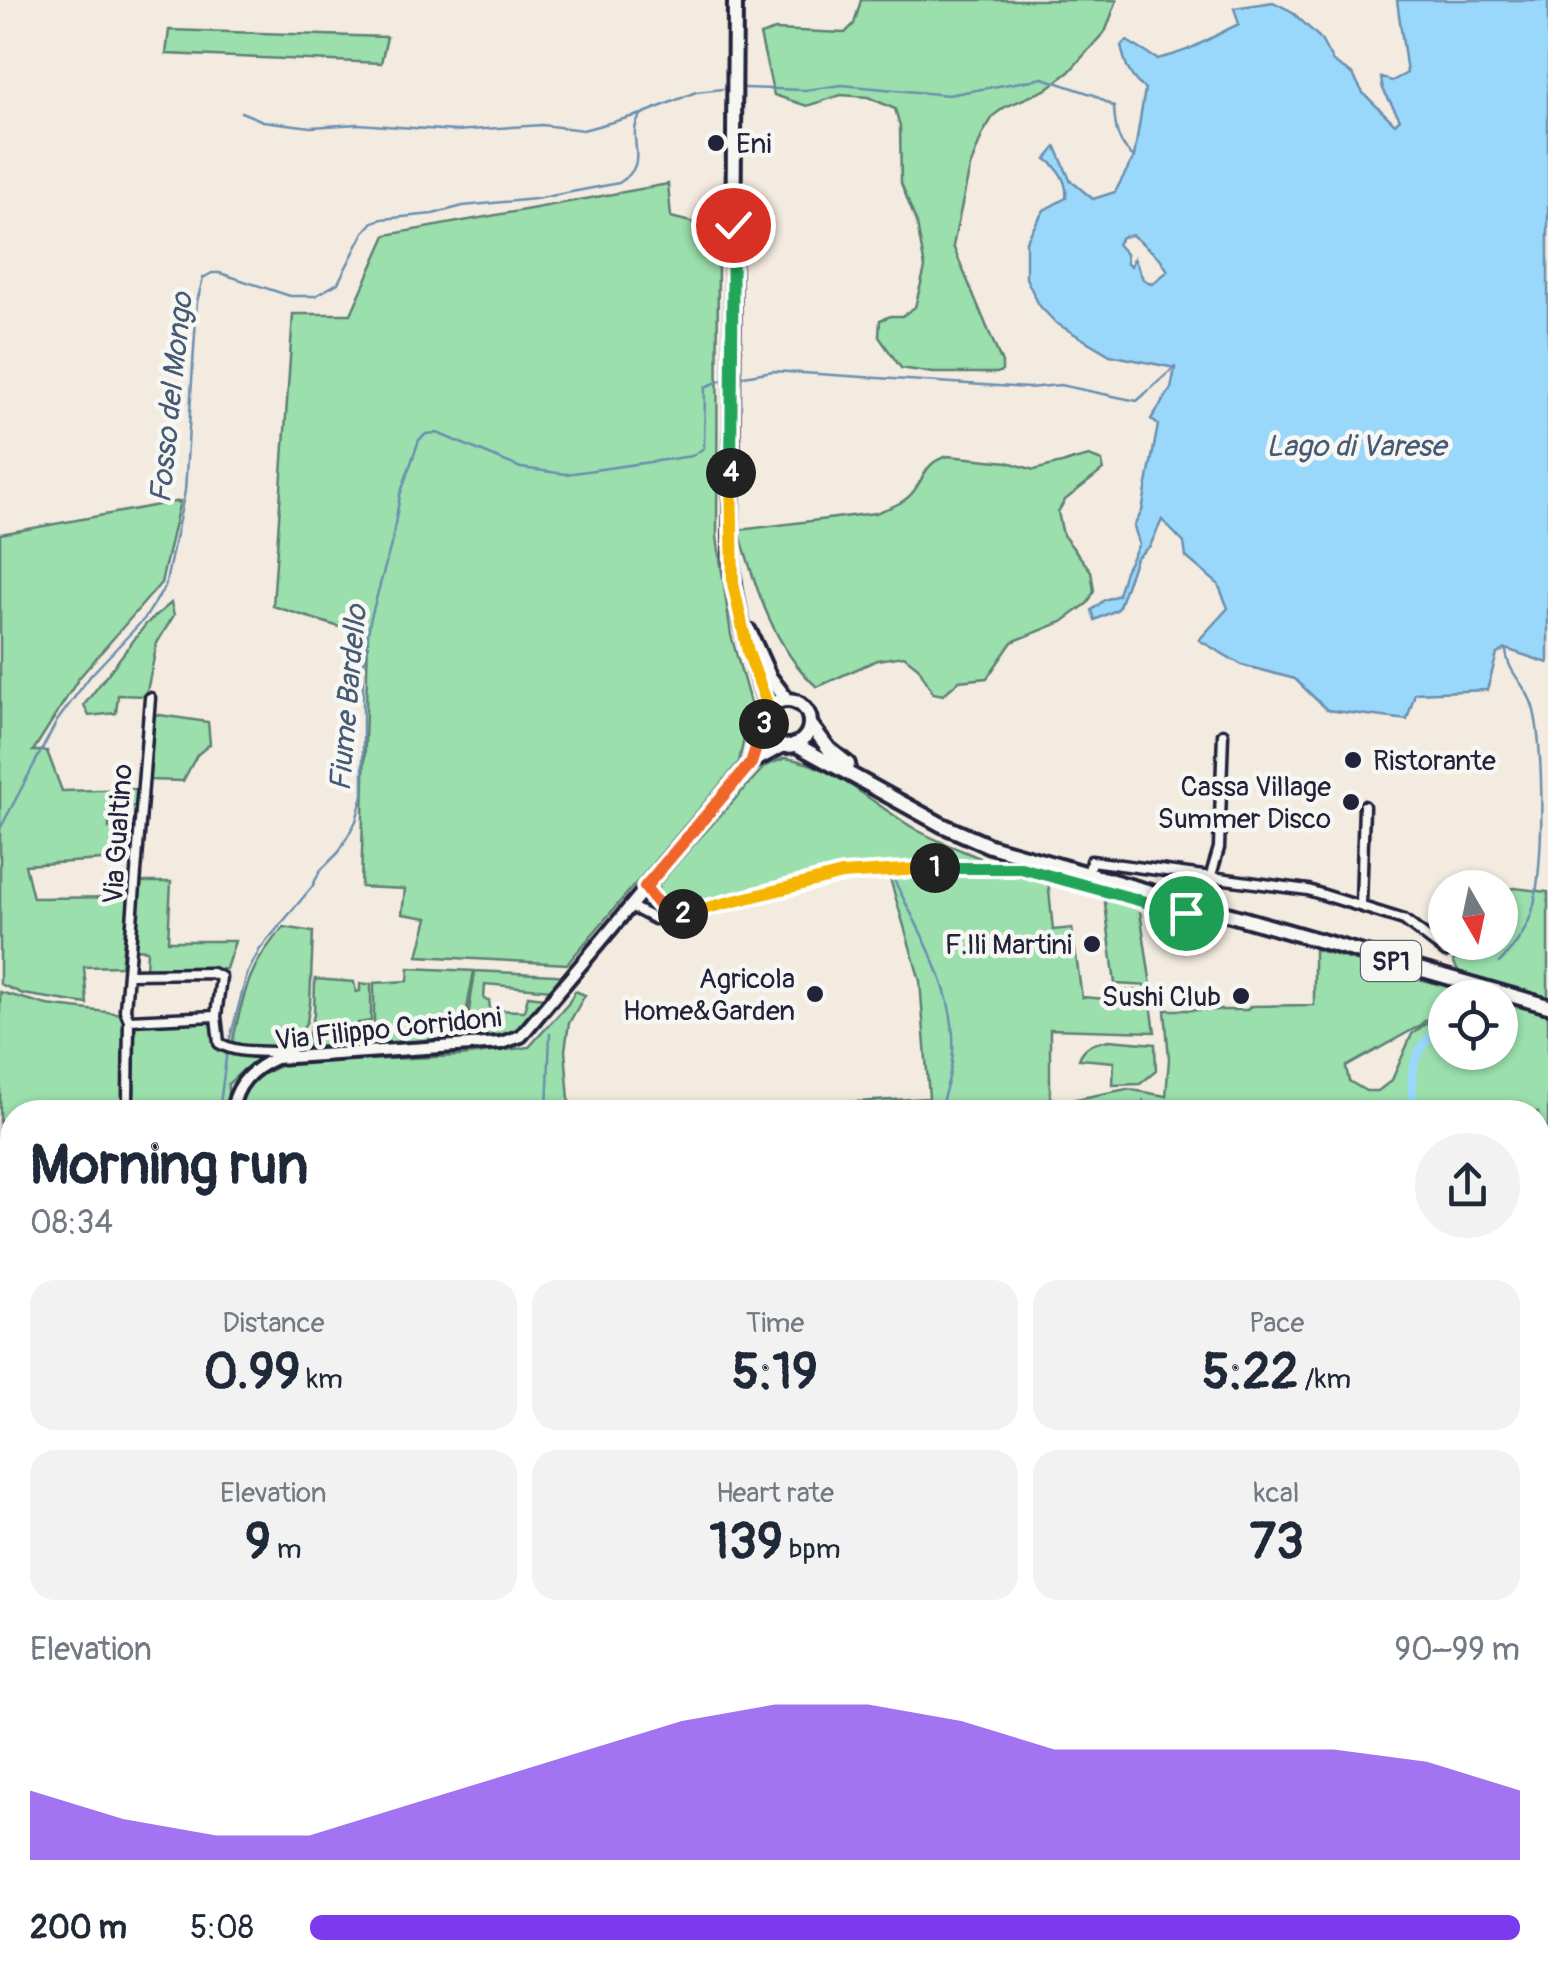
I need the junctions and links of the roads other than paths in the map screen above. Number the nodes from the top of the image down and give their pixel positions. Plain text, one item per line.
1 (735, 0) edge
2 (738, 606) junction
3 (150, 698) dead end
4 (787, 700) junction
5 (769, 709) junction
6 (810, 724) junction
7 (765, 727) junction
8 (1224, 734) dead end
9 (790, 744) junction
10 (751, 763) junction
11 (890, 796) junction
12 (1364, 806) dead end
13 (1211, 875) junction
14 (1088, 876) junction
15 (645, 887) junction
16 (1361, 905) junction
17 (630, 906) junction
18 (673, 916) junction
19 (1207, 920) dead end
20 (1428, 938) edge
21 (128, 974) junction
22 (1548, 1006) edge
23 (216, 1016) junction
24 (129, 1020) junction
25 (296, 1054) junction
26 (128, 1100) edge
27 (235, 1100) edge

1 - 2 main road, SP1
2 - 4 main road, SP1
2 - 5 main road, SP1
3 - 21 street, Via Gualtino
4 - 5 main road
4 - 6 main road, SP1
5 - 7 main road
6 - 9 main road
6 - 11 main road, SP1
7 - 9 main road, SP1
7 - 10 street, Via Filippo Corridoni
8 - 13 street
9 - 10 street, Via Filippo Corridoni
9 - 11 main road, SP1
10 - 15 street, Via Filippo Corridoni
11 - 14 main road, SP1
12 - 16 street
13 - 14 street
13 - 16 street
14 - 22 main road, SP1
15 - 17 street, Via Filippo Corridoni
15 - 18 street
16 - 20 street
17 - 18 street
17 - 25 street, Via Filippo Corridoni
18 - 19 street
21 - 23 street
21 - 24 street, Via Gualtino
23 - 24 street
23 - 25 street
24 - 26 street, Via Gualtino
25 - 27 street, Via Filippo Corridoni

